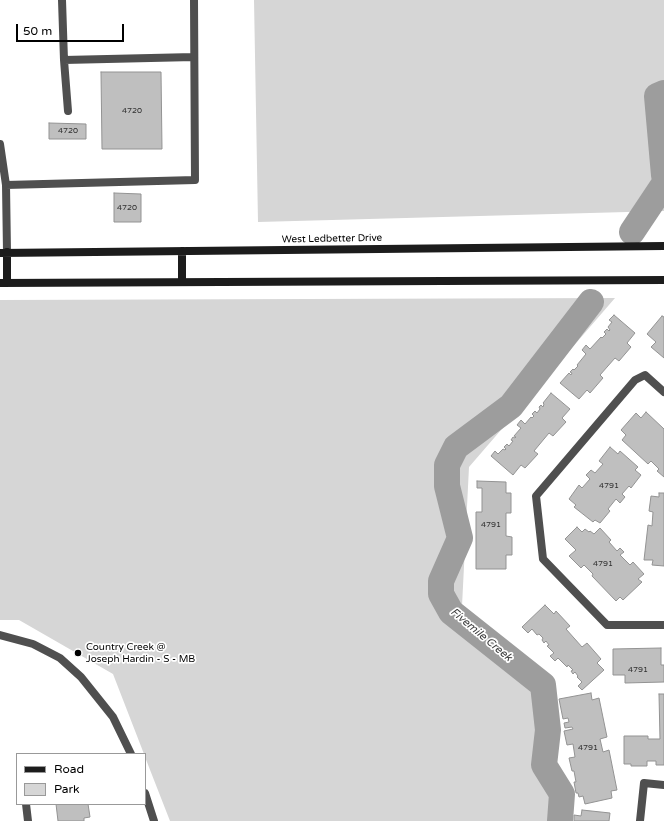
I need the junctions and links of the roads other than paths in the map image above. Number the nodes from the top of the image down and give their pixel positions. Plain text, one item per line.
1 (62, 0) edge
2 (194, 0) edge
3 (194, 57) junction
4 (64, 60) junction
5 (68, 111) dead end
6 (0, 144) edge
7 (6, 185) junction
8 (664, 246) edge
9 (182, 251) junction
10 (3, 252) edge
11 (664, 280) edge
12 (182, 282) junction
13 (4, 283) edge
14 (664, 392) edge
15 (664, 625) edge
16 (0, 635) edge
17 (131, 753) edge
18 (664, 785) edge
19 (146, 796) edge
20 (26, 805) edge
21 (28, 821) edge
22 (154, 821) edge
23 (640, 821) edge

1 - 4 street
2 - 3 street
3 - 4 street
3 - 7 street
4 - 5 street
6 - 7 street
7 - 10 street
8 - 9 main road, West Ledbetter Drive
9 - 10 main road, West Ledbetter Drive
9 - 12 main road
10 - 13 main road
11 - 12 main road
12 - 13 main road
14 - 15 street
16 - 17 street
18 - 23 street
19 - 22 street
20 - 21 street

